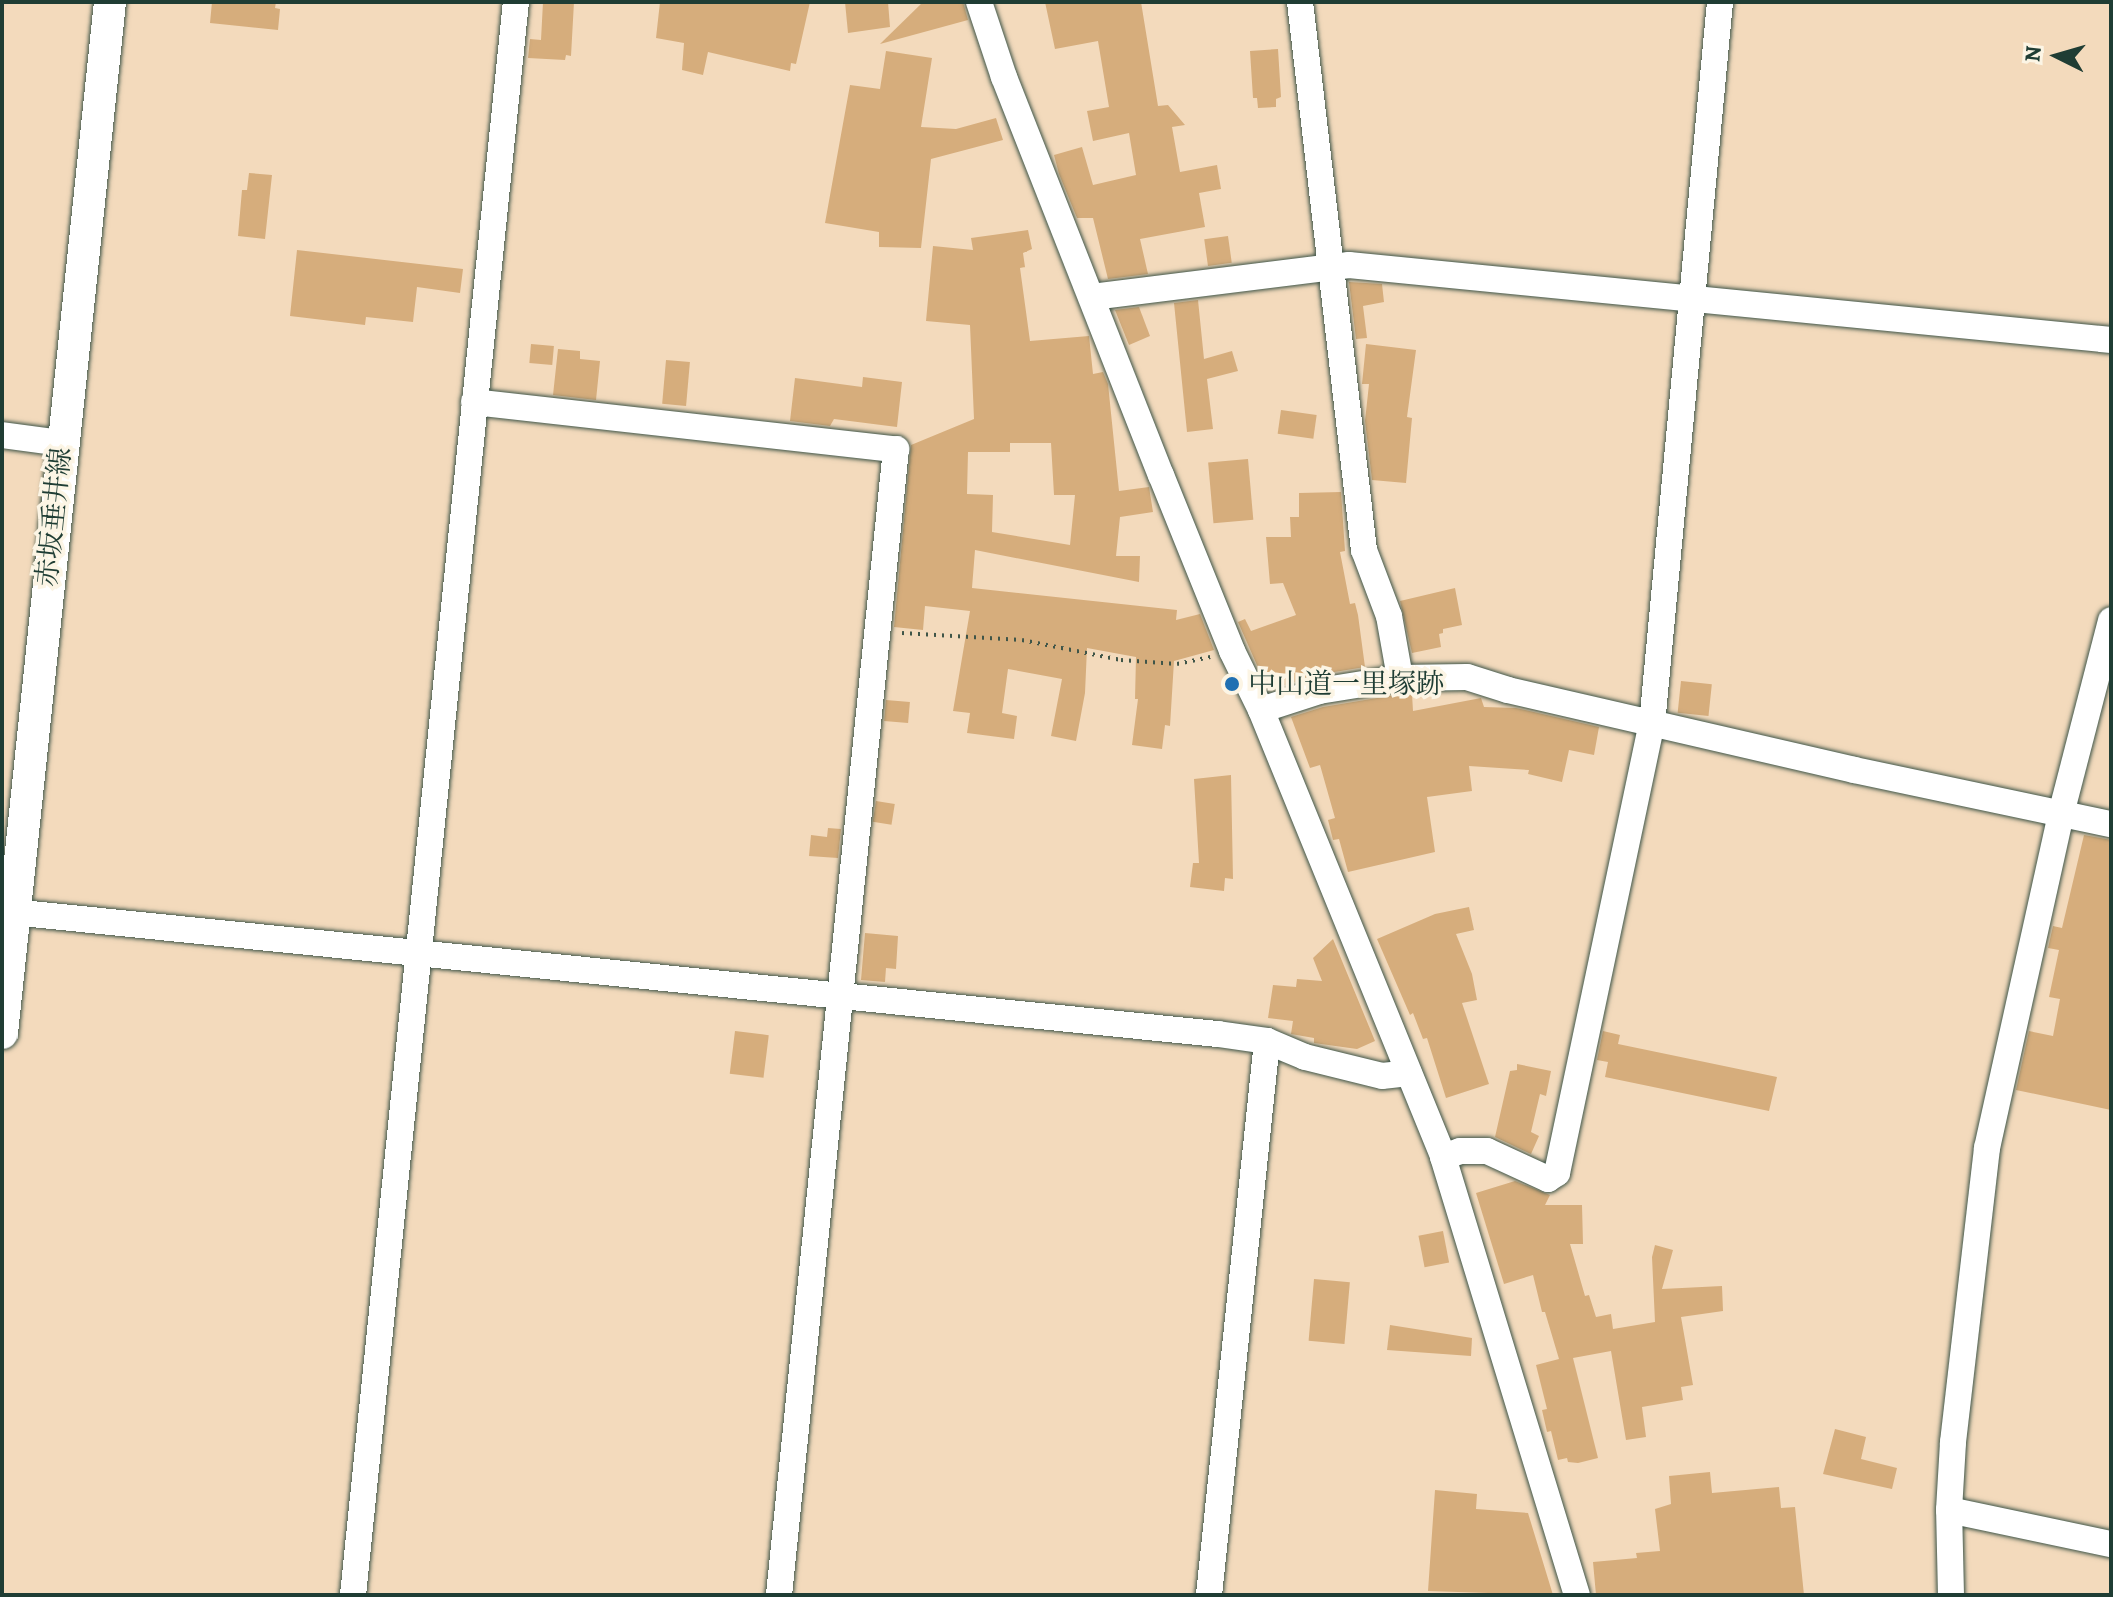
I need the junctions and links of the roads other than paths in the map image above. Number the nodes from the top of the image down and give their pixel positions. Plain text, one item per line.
1 (110, 2) edge
2 (516, 2) edge
3 (979, 2) edge
4 (1300, 2) edge
5 (1720, 2) edge
6 (1331, 265) junction
7 (1092, 297) junction
8 (1691, 298) junction
9 (2111, 340) edge
10 (474, 402) junction
11 (2, 435) edge
12 (62, 443) junction
13 (2111, 620) edge
14 (1400, 678) junction
15 (1261, 710) junction
16 (1652, 724) junction
17 (2061, 814) junction
18 (2111, 824) edge
19 (8, 912) edge
20 (420, 952) junction
21 (840, 999) junction
22 (2, 1033) edge
23 (1267, 1041) junction
24 (1409, 1073) junction
25 (1443, 1157) junction
26 (1949, 1510) junction
27 (2111, 1544) edge
28 (353, 1595) edge
29 (779, 1595) edge
30 (1209, 1595) edge
31 (1577, 1595) edge
32 (1951, 1595) edge

1 - 12 main road, 赤坂垂井線
2 - 10 street
3 - 7 street
4 - 6 street
5 - 8 street
6 - 7 street
6 - 8 street
6 - 14 street
7 - 15 street
8 - 9 street
8 - 16 street
10 - 20 street
10 - 21 street
11 - 12 street
12 - 19 main road, 赤坂垂井線
13 - 17 street
14 - 15 street
14 - 16 street
15 - 24 street
16 - 17 street
16 - 25 street
17 - 18 street
17 - 26 street
19 - 20 street
19 - 22 main road, 赤坂垂井線
20 - 21 street
20 - 28 street
21 - 23 street
21 - 29 street
23 - 24 street
23 - 30 street
24 - 25 street
25 - 31 street
26 - 27 street
26 - 32 street

